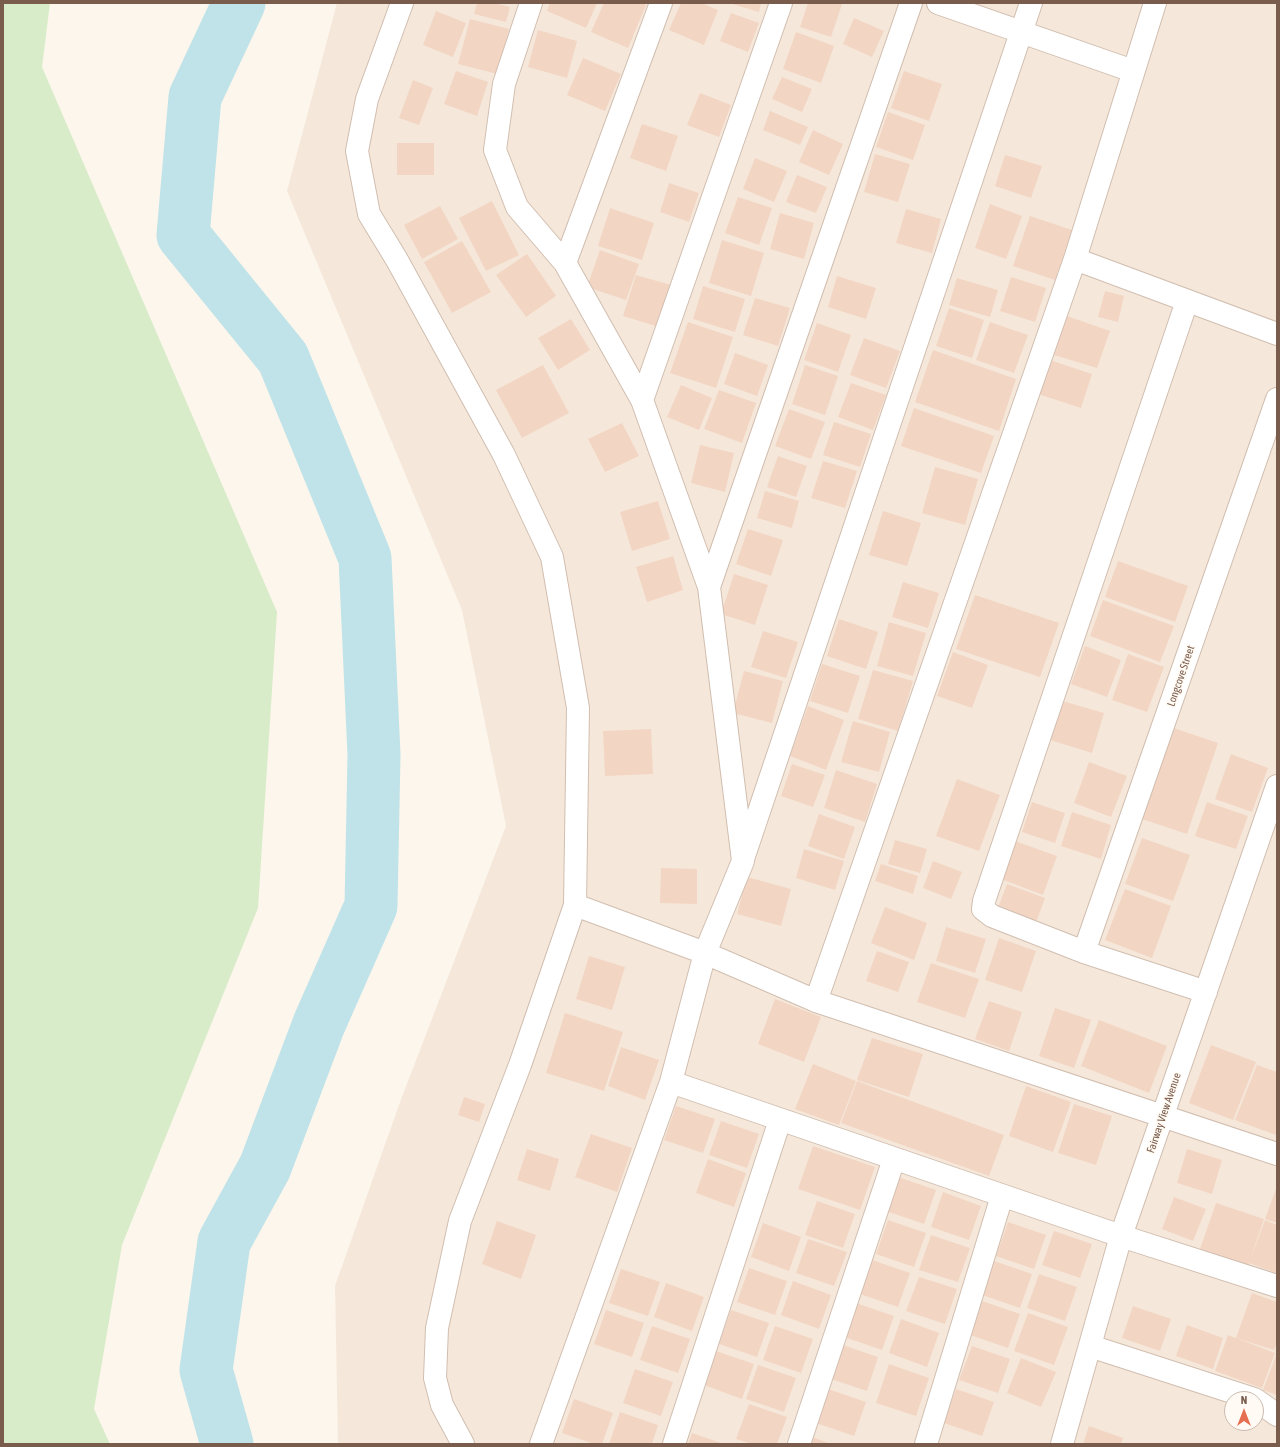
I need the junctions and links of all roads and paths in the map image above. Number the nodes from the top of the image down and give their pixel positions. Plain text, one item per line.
1 (402, 3) edge
2 (530, 3) edge
3 (661, 3) edge
4 (781, 3) edge
5 (911, 3) edge
6 (938, 3) edge
7 (1031, 3) edge
8 (1155, 3) edge
9 (1021, 32) junction
10 (1133, 71) junction
11 (1075, 259) junction
12 (565, 262) junction
13 (1187, 301) junction
14 (1277, 334) edge
15 (1277, 399) edge
16 (642, 400) junction
17 (709, 587) junction
18 (1277, 786) edge
19 (742, 861) junction
20 (575, 905) junction
21 (1084, 952) junction
22 (705, 953) junction
23 (1206, 992) junction
24 (816, 1001) junction
25 (671, 1082) junction
26 (1163, 1116) junction
27 (780, 1120) junction
28 (1277, 1154) edge
29 (894, 1159) junction
30 (1002, 1196) junction
31 (1121, 1236) junction
32 (1277, 1286) edge
33 (1090, 1346) junction
34 (1230, 1391) edge
35 (1264, 1406) edge
36 (1277, 1415) edge
37 (463, 1444) edge
38 (542, 1444) edge
39 (674, 1444) edge
40 (799, 1444) edge
41 (926, 1444) edge
42 (1062, 1444) edge

1 - 20 street
2 - 12 street
3 - 12 street
4 - 16 street
5 - 17 street
6 - 9 street
7 - 9 street
8 - 10 street
9 - 10 street
9 - 19 street
10 - 11 street
11 - 13 street
11 - 24 street
12 - 16 street
13 - 14 street
13 - 21 street
15 - 21 street, Longcove Street
16 - 17 street
17 - 19 street
18 - 23 street, Fairway View Avenue
19 - 22 street
20 - 22 street
20 - 37 street
21 - 23 street
22 - 24 street
22 - 25 street
23 - 26 street, Fairway View Avenue
24 - 26 street
25 - 27 street
25 - 38 street
26 - 28 street
26 - 31 street, Fairway View Avenue
27 - 29 street
27 - 39 street
29 - 30 street
29 - 40 street
30 - 31 street
30 - 41 street
31 - 32 street
31 - 33 street, Fairway View Avenue
33 - 34 street
33 - 42 street, Fairway View Avenue
35 - 36 street

